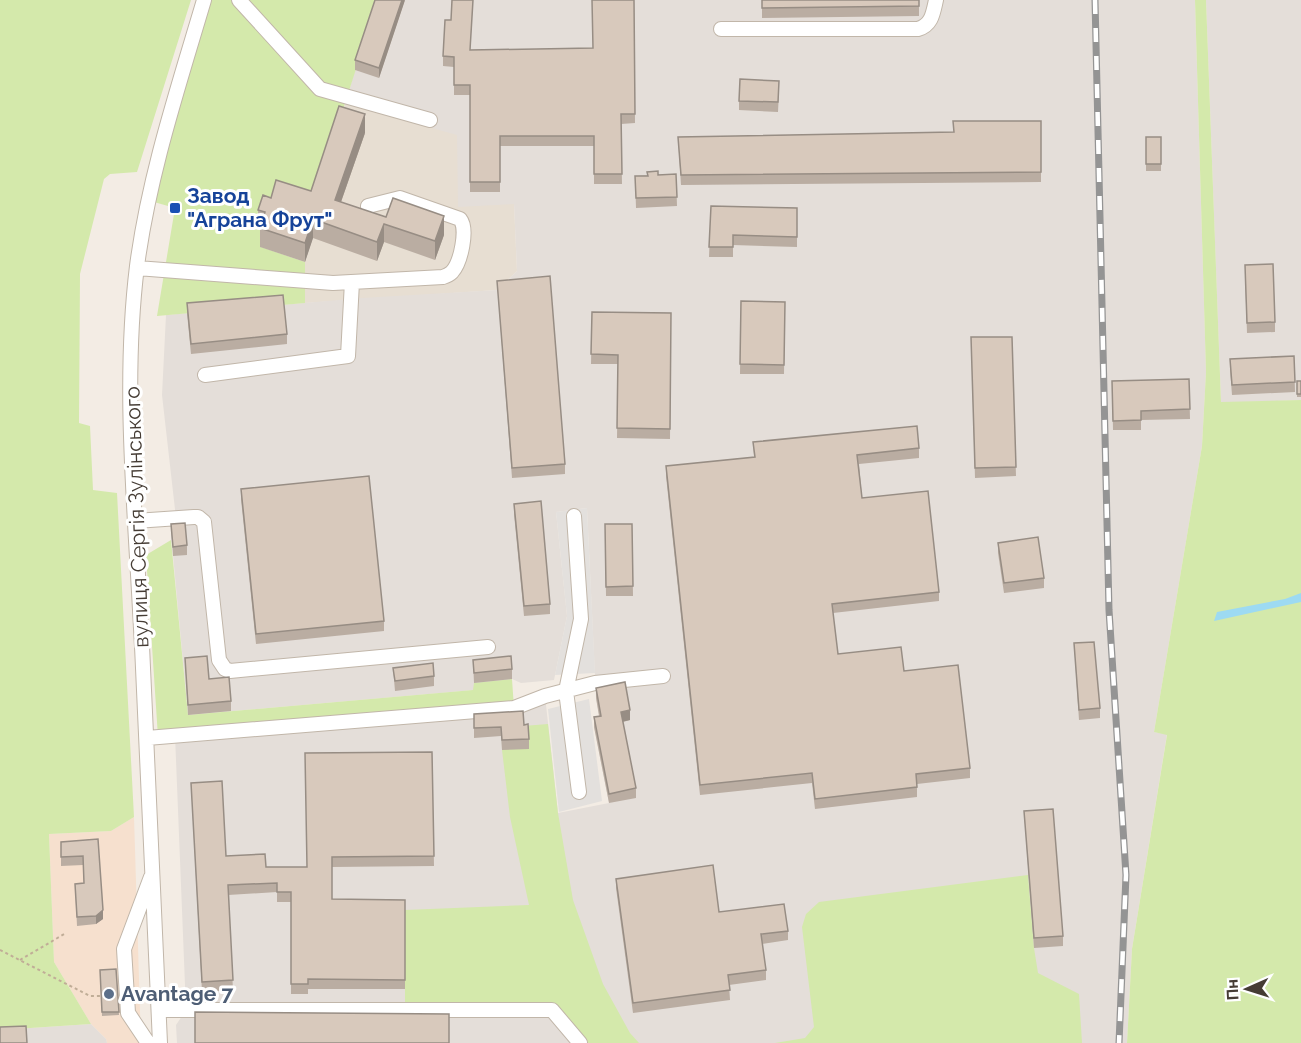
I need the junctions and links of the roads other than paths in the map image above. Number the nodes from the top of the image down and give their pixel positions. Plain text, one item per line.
1 (204, 0) edge
2 (238, 0) edge
3 (936, 0) edge
4 (721, 29) dead end
5 (430, 120) dead end
6 (368, 206) dead end
7 (137, 268) junction
8 (352, 282) junction
9 (205, 375) dead end
10 (574, 516) dead end
11 (135, 521) junction
12 (488, 647) dead end
13 (663, 676) dead end
14 (566, 691) junction
15 (147, 738) junction
16 (579, 792) dead end
17 (154, 870) junction
18 (159, 1010) junction
19 (148, 1043) edge
20 (160, 1043) edge
21 (580, 1043) edge

1 - 7 street, вулиця Сергія Зулінського
2 - 5 street
3 - 4 street
6 - 8 street
7 - 8 street
7 - 11 street, вулиця Сергія Зулінського
8 - 9 street
10 - 14 street
11 - 12 street
11 - 15 street, вулиця Сергія Зулінського
13 - 14 street
14 - 15 street
14 - 16 street
15 - 17 street, вулиця Сергія Зулінського
17 - 18 street, вулиця Сергія Зулінського
17 - 19 street
18 - 20 street, вулиця Сергія Зулінського
18 - 21 street

